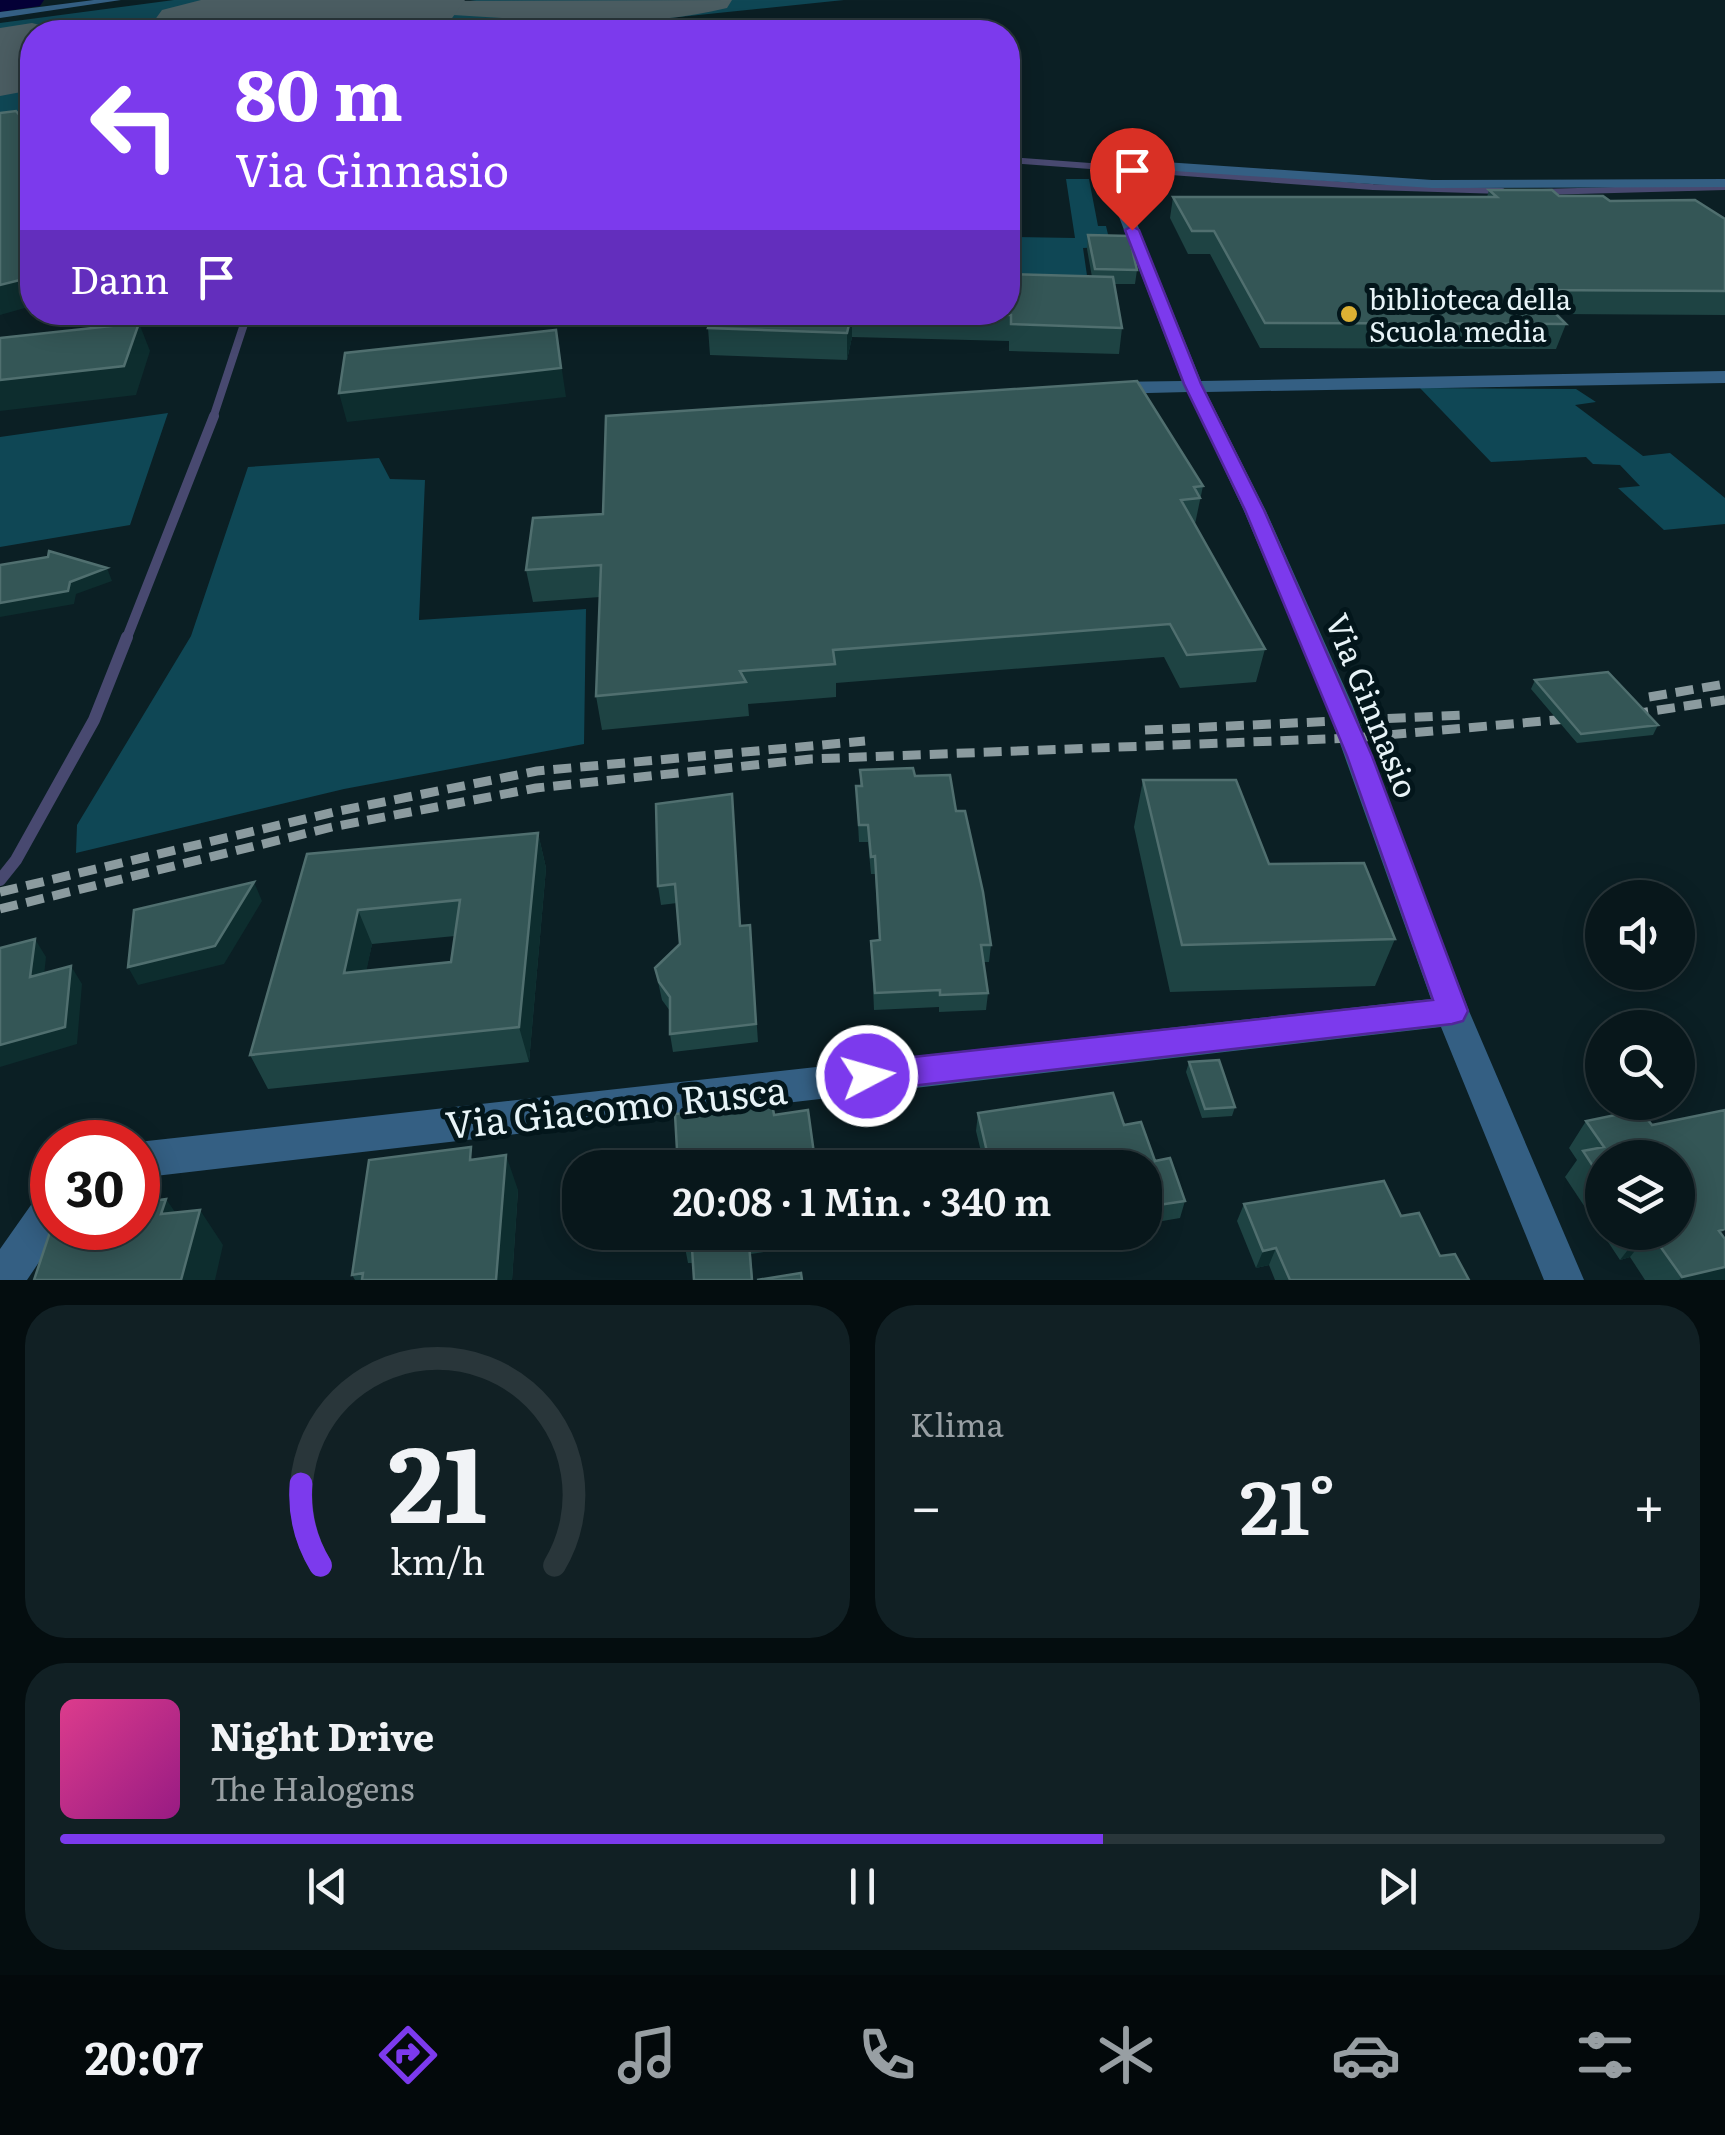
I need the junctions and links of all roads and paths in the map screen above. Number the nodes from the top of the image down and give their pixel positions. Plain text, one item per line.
1 (116, 0) edge
2 (0, 16) edge
3 (1725, 183) edge
4 (1725, 377) edge
5 (1193, 384) junction
6 (1079, 390) edge
7 (1452, 1011) junction
8 (160, 1158) edge
9 (30, 1240) edge
10 (3, 1280) edge
11 (1564, 1280) edge

1 - 2 street
3 - 5 street, Via Ginnasio
4 - 5 street
5 - 6 street
5 - 7 street, Via Ginnasio
7 - 8 street, Via Giacomo Rusca
7 - 11 street, Via Ginnasio
9 - 10 street

